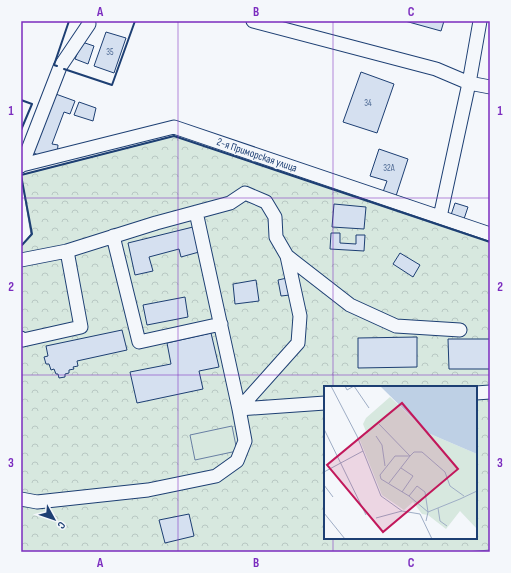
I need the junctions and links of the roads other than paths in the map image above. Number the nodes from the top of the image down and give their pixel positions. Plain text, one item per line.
1 (253, 21) edge
2 (480, 21) edge
3 (89, 24) dead end
4 (469, 83) junction
5 (490, 87) edge
6 (22, 166) edge
7 (196, 212) junction
8 (440, 217) junction
9 (490, 234) edge
10 (113, 236) junction
11 (67, 251) junction
12 (286, 256) junction
13 (21, 260) edge
14 (221, 324) junction
15 (460, 330) dead end
16 (21, 338) edge
17 (490, 392) edge
18 (477, 393) edge
19 (324, 403) edge
20 (239, 409) junction
21 (21, 499) edge

1 - 4 street
2 - 4 street
3 - 6 street
4 - 5 street
4 - 8 street
6 - 8 street, 2-я Приморская улица
7 - 10 street
7 - 12 street
7 - 14 street
8 - 9 street, 2-я Приморская улица
10 - 11 street
10 - 14 street
11 - 13 street
11 - 16 street
12 - 15 street
12 - 20 street
14 - 20 street
17 - 18 street
19 - 20 street
20 - 21 street

